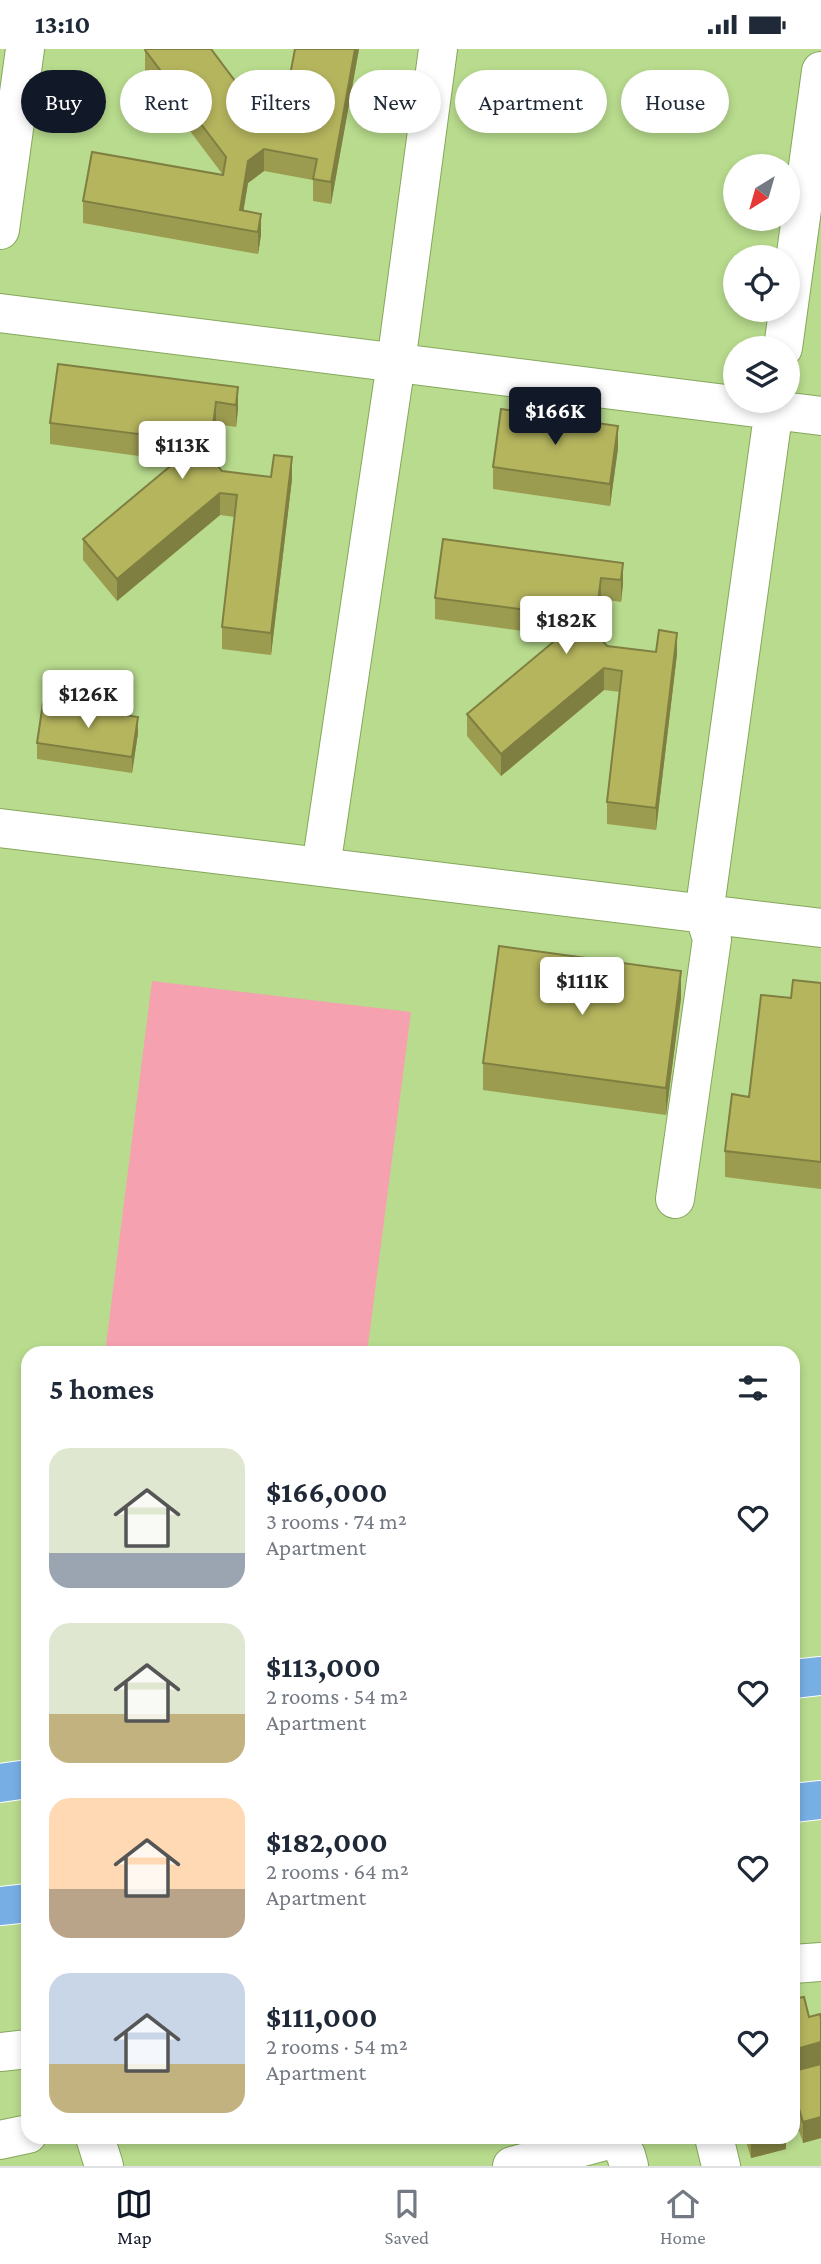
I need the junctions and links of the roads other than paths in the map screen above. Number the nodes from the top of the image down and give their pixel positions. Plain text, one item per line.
1 (25, 49) edge
2 (438, 49) edge
3 (821, 71) edge
4 (0, 230) edge
5 (0, 313) edge
6 (785, 336) edge
7 (396, 363) junction
8 (723, 400) edge
9 (800, 412) edge
10 (774, 413) edge
11 (821, 417) edge
12 (0, 828) edge
13 (321, 867) junction
14 (704, 913) junction
15 (821, 928) edge
16 (675, 1199) dead end
17 (821, 1676) edge
18 (800, 1678) edge
19 (21, 1780) edge
20 (0, 1783) edge
21 (821, 1800) edge
22 (800, 1802) edge
23 (21, 1904) edge
24 (0, 1906) edge
25 (821, 1962) edge
26 (800, 1964) edge
27 (21, 2050) edge
28 (0, 2052) edge
29 (21, 2136) edge
30 (0, 2140) edge
31 (97, 2144) edge
32 (594, 2144) edge
33 (619, 2144) edge
34 (716, 2144) edge
35 (104, 2166) edge
36 (512, 2166) edge
37 (629, 2166) edge
38 (721, 2166) edge

1 - 4 street
2 - 7 street
3 - 6 street
5 - 7 street
7 - 8 street
7 - 13 street
9 - 11 street
10 - 14 street
12 - 13 street
13 - 14 street
14 - 15 street
14 - 16 street
17 - 18 highway
19 - 20 highway
21 - 22 highway
23 - 24 highway
25 - 26 street
27 - 28 street
29 - 30 street
31 - 35 street
32 - 36 street
33 - 37 street
34 - 38 street

